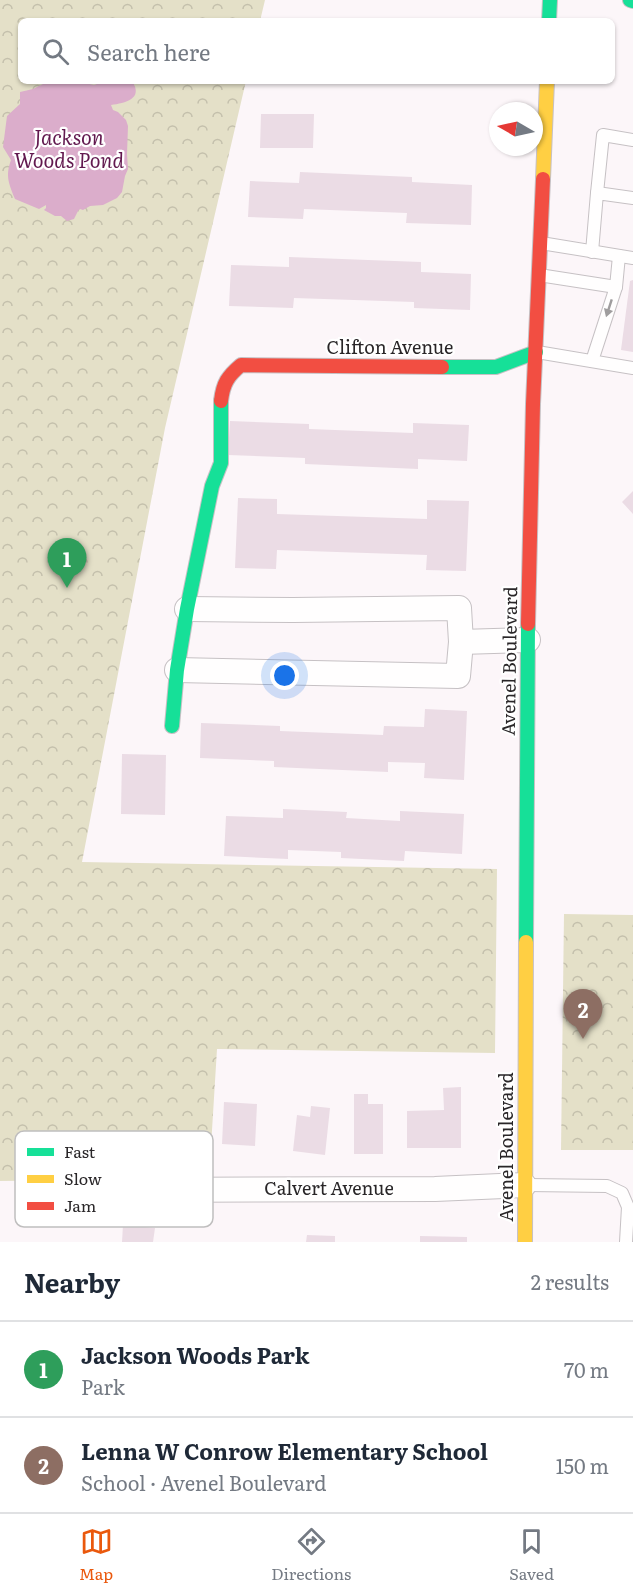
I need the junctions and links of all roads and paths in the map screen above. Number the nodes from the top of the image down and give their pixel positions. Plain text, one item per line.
1 (550, 0) edge
2 (549, 18) edge
3 (547, 84) edge
4 (633, 140) edge
5 (597, 193) junction
6 (633, 198) edge
7 (540, 243) junction
8 (592, 252) junction
9 (619, 256) junction
10 (633, 258) edge
11 (538, 275) junction
12 (616, 287) junction
13 (536, 352) junction
14 (592, 361) junction
15 (633, 368) edge
16 (187, 609) junction
17 (528, 640) junction
18 (461, 642) junction
19 (177, 670) junction
20 (172, 726) dead end
21 (524, 1185) junction
22 (213, 1190) edge
23 (525, 1242) edge
24 (626, 1242) edge

1 - 2 street
3 - 7 street, Avenel Boulevard
4 - 5 lane
5 - 6 lane
5 - 8 lane
7 - 8 lane
7 - 11 street, Avenel Boulevard
8 - 9 lane
9 - 10 lane
9 - 12 lane
11 - 12 lane
11 - 13 street, Avenel Boulevard
12 -> 14 lane
13 - 14 lane
13 - 16 street, Clifton Avenue
13 - 17 street, Avenel Boulevard
14 - 15 lane
16 - 18 street
16 - 19 street
17 - 18 street
17 - 21 street, Avenel Boulevard
18 - 19 street
19 - 20 street
21 - 22 street, Calvert Avenue
21 - 23 street, Avenel Boulevard
21 - 24 lane

